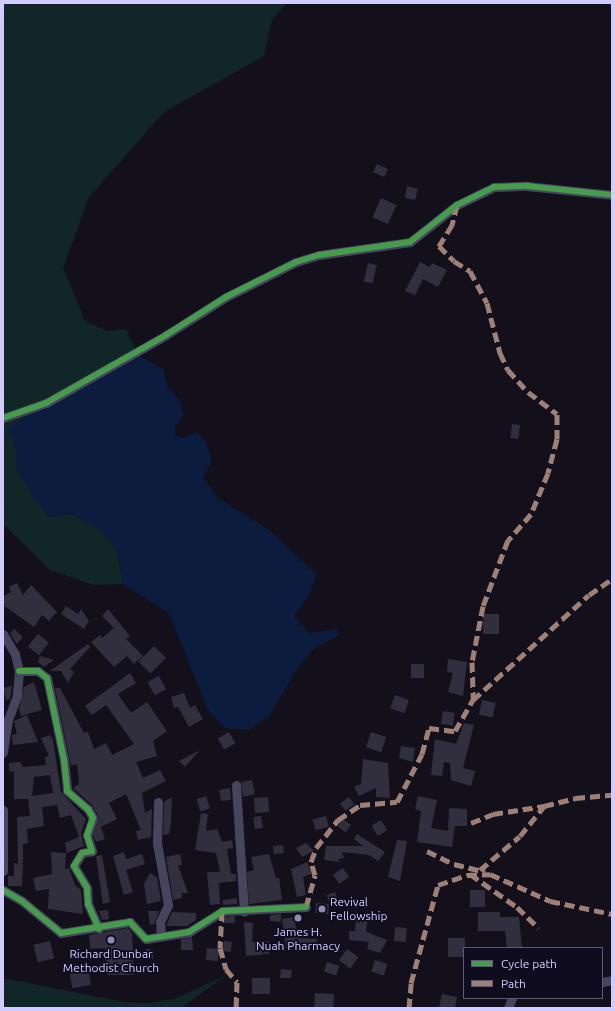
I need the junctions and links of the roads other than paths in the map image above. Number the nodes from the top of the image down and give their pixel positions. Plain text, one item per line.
1 (612, 196) edge
2 (3, 418) edge
3 (3, 634) edge
4 (19, 671) junction
5 (3, 753) edge
6 (236, 785) dead end
7 (158, 802) dead end
8 (3, 810) edge
9 (3, 871) edge
10 (3, 890) edge
11 (306, 907) dead end
12 (244, 912) junction
13 (99, 930) junction
14 (161, 936) junction

1 - 2 street
3 - 4 street
4 - 5 street
4 - 13 street
6 - 12 street
7 - 14 street
8 - 9 street
10 - 13 street
11 - 12 street
12 - 14 street
13 - 14 street

